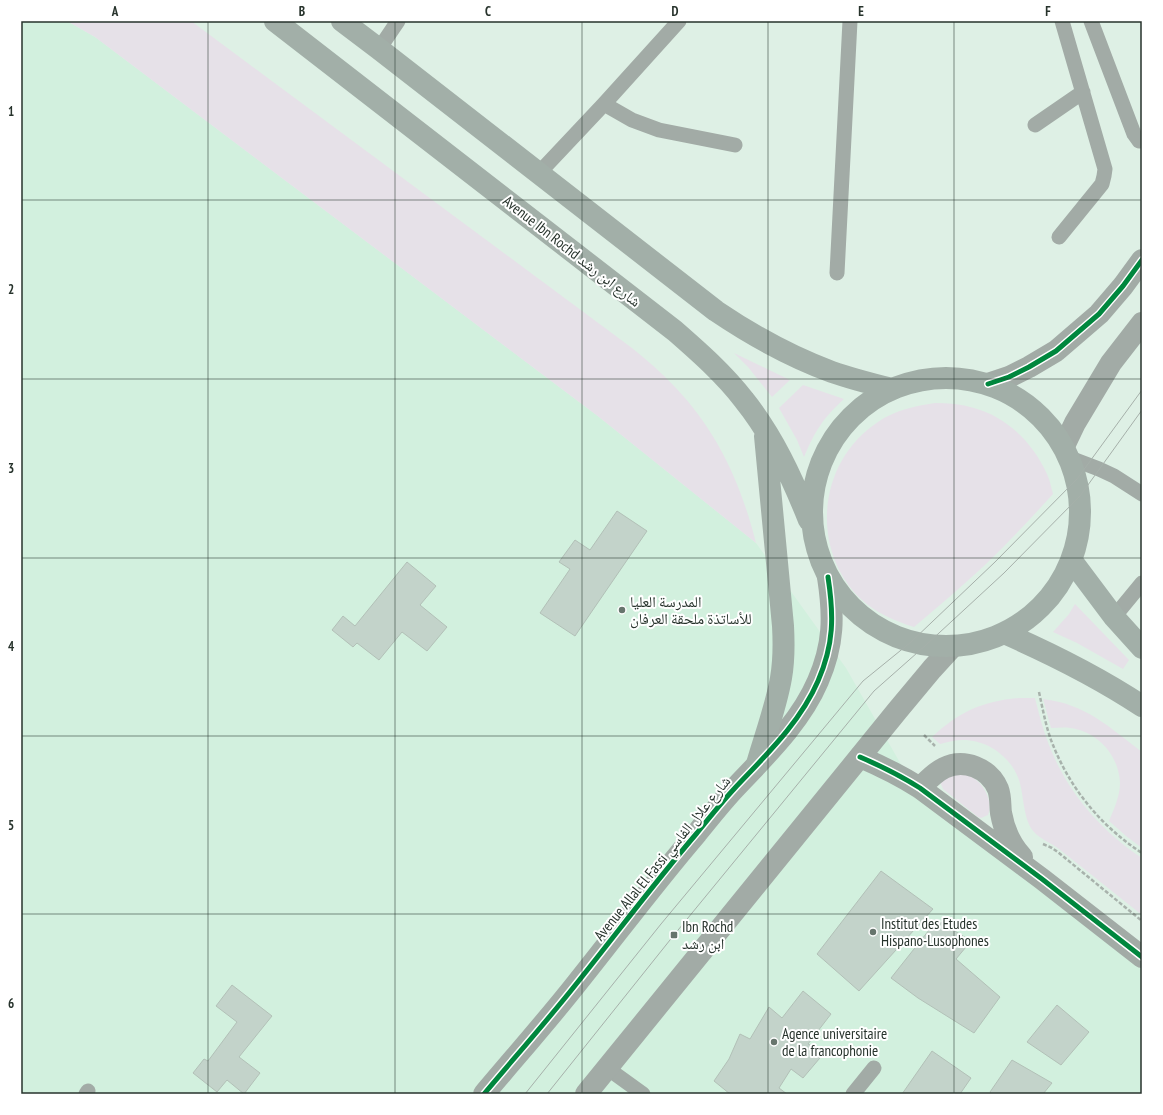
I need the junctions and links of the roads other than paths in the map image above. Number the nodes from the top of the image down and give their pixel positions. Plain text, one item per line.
1 (275, 21) edge
2 (398, 21) edge
3 (680, 21) edge
4 (850, 21) edge
5 (1062, 21) edge
6 (1091, 21) edge
7 (347, 23) edge
8 (379, 49) junction
9 (1083, 92) junction
10 (604, 104) junction
11 (1035, 125) dead end
12 (1142, 141) edge
13 (735, 145) dead end
14 (540, 173) junction
15 (1059, 237) dead end
16 (1142, 260) edge
17 (837, 273) dead end
18 (1142, 323) edge
19 (988, 384) junction
20 (892, 389) junction
21 (764, 429) junction
22 (1067, 452) junction
23 (1142, 494) edge
24 (812, 529) junction
25 (1072, 561) junction
26 (828, 577) junction
27 (1142, 583) edge
28 (1114, 617) junction
29 (1004, 633) junction
30 (953, 646) junction
31 (1142, 648) edge
32 (1142, 706) edge
33 (860, 757) junction
34 (757, 764) junction
35 (920, 788) junction
36 (1042, 879) junction
37 (1142, 957) edge
38 (606, 1068) junction
39 (874, 1068) dead end
40 (484, 1094) edge
41 (586, 1094) edge
42 (643, 1094) edge
43 (853, 1094) edge

1 - 21 main road, Avenue Ibn Rochd شارع ابن رشد
2 - 8 lane
3 - 10 lane
4 - 17 lane
5 - 9 lane
6 - 12 lane
7 - 8 main road
8 - 14 main road
9 - 11 lane
9 - 15 lane
10 - 13 lane
10 - 14 lane
14 - 20 main road
16 - 19 street
18 - 22 street
19 - 20 main road
19 - 22 main road
20 - 24 main road
21 - 24 main road, Avenue Ibn Rochd شارع ابن رشد
21 - 34 main road
22 - 23 lane
22 - 25 main road
24 - 26 main road
25 - 28 main road
25 - 29 main road
26 - 30 main road
26 - 34 street, Avenue Allal El Fassi شارع علال الفاسي
27 - 28 lane
28 - 31 main road
29 - 30 main road
29 - 32 main road
30 - 33 street
33 - 35 street
33 - 38 street
34 - 40 street, Avenue Allal El Fassi شارع علال الفاسي
35 - 36 street
35 - 36 street
36 - 37 street
38 - 41 street
38 - 42 lane
39 - 43 lane

